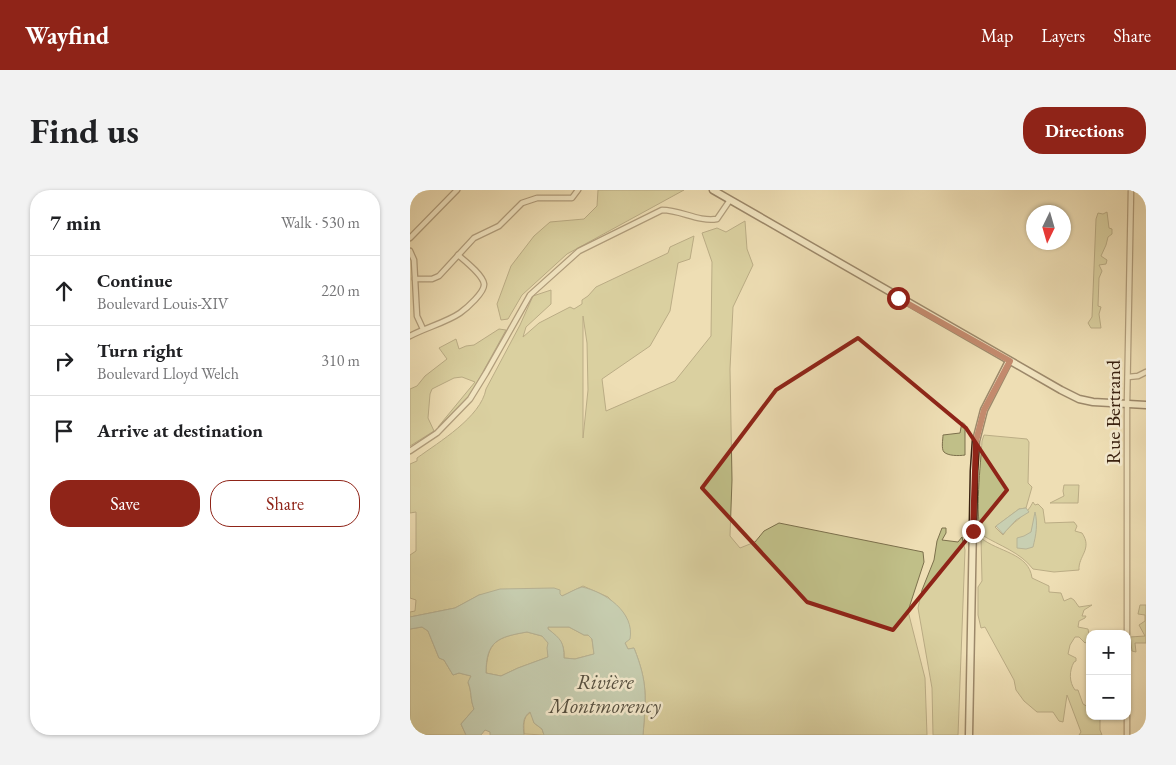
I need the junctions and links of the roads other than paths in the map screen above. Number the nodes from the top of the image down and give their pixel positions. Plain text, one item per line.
1 (457, 190) edge
2 (578, 190) edge
3 (713, 190) edge
4 (1131, 190) edge
5 (730, 200) junction
6 (410, 238) edge
7 (410, 251) edge
8 (458, 255) junction
9 (415, 280) junction
10 (423, 328) junction
11 (410, 336) edge
12 (1010, 361) junction
13 (1146, 372) edge
14 (1128, 377) junction
15 (1127, 404) junction
16 (1146, 405) edge
17 (410, 451) edge
18 (1127, 630) edge
19 (1127, 720) edge
20 (969, 735) edge
21 (1127, 735) edge

1 - 6 street
2 - 8 street
3 - 5 main road
4 - 14 street, Rue Bertrand
5 - 12 main road
5 - 17 street
7 - 9 street
8 - 9 street
8 - 10 street
9 - 10 street
10 - 11 street
12 - 15 main road
12 - 20 main road
13 - 14 street
14 - 15 street, Rue Bertrand
15 - 16 main road
15 - 18 street, Rue Bertrand
19 - 21 street

